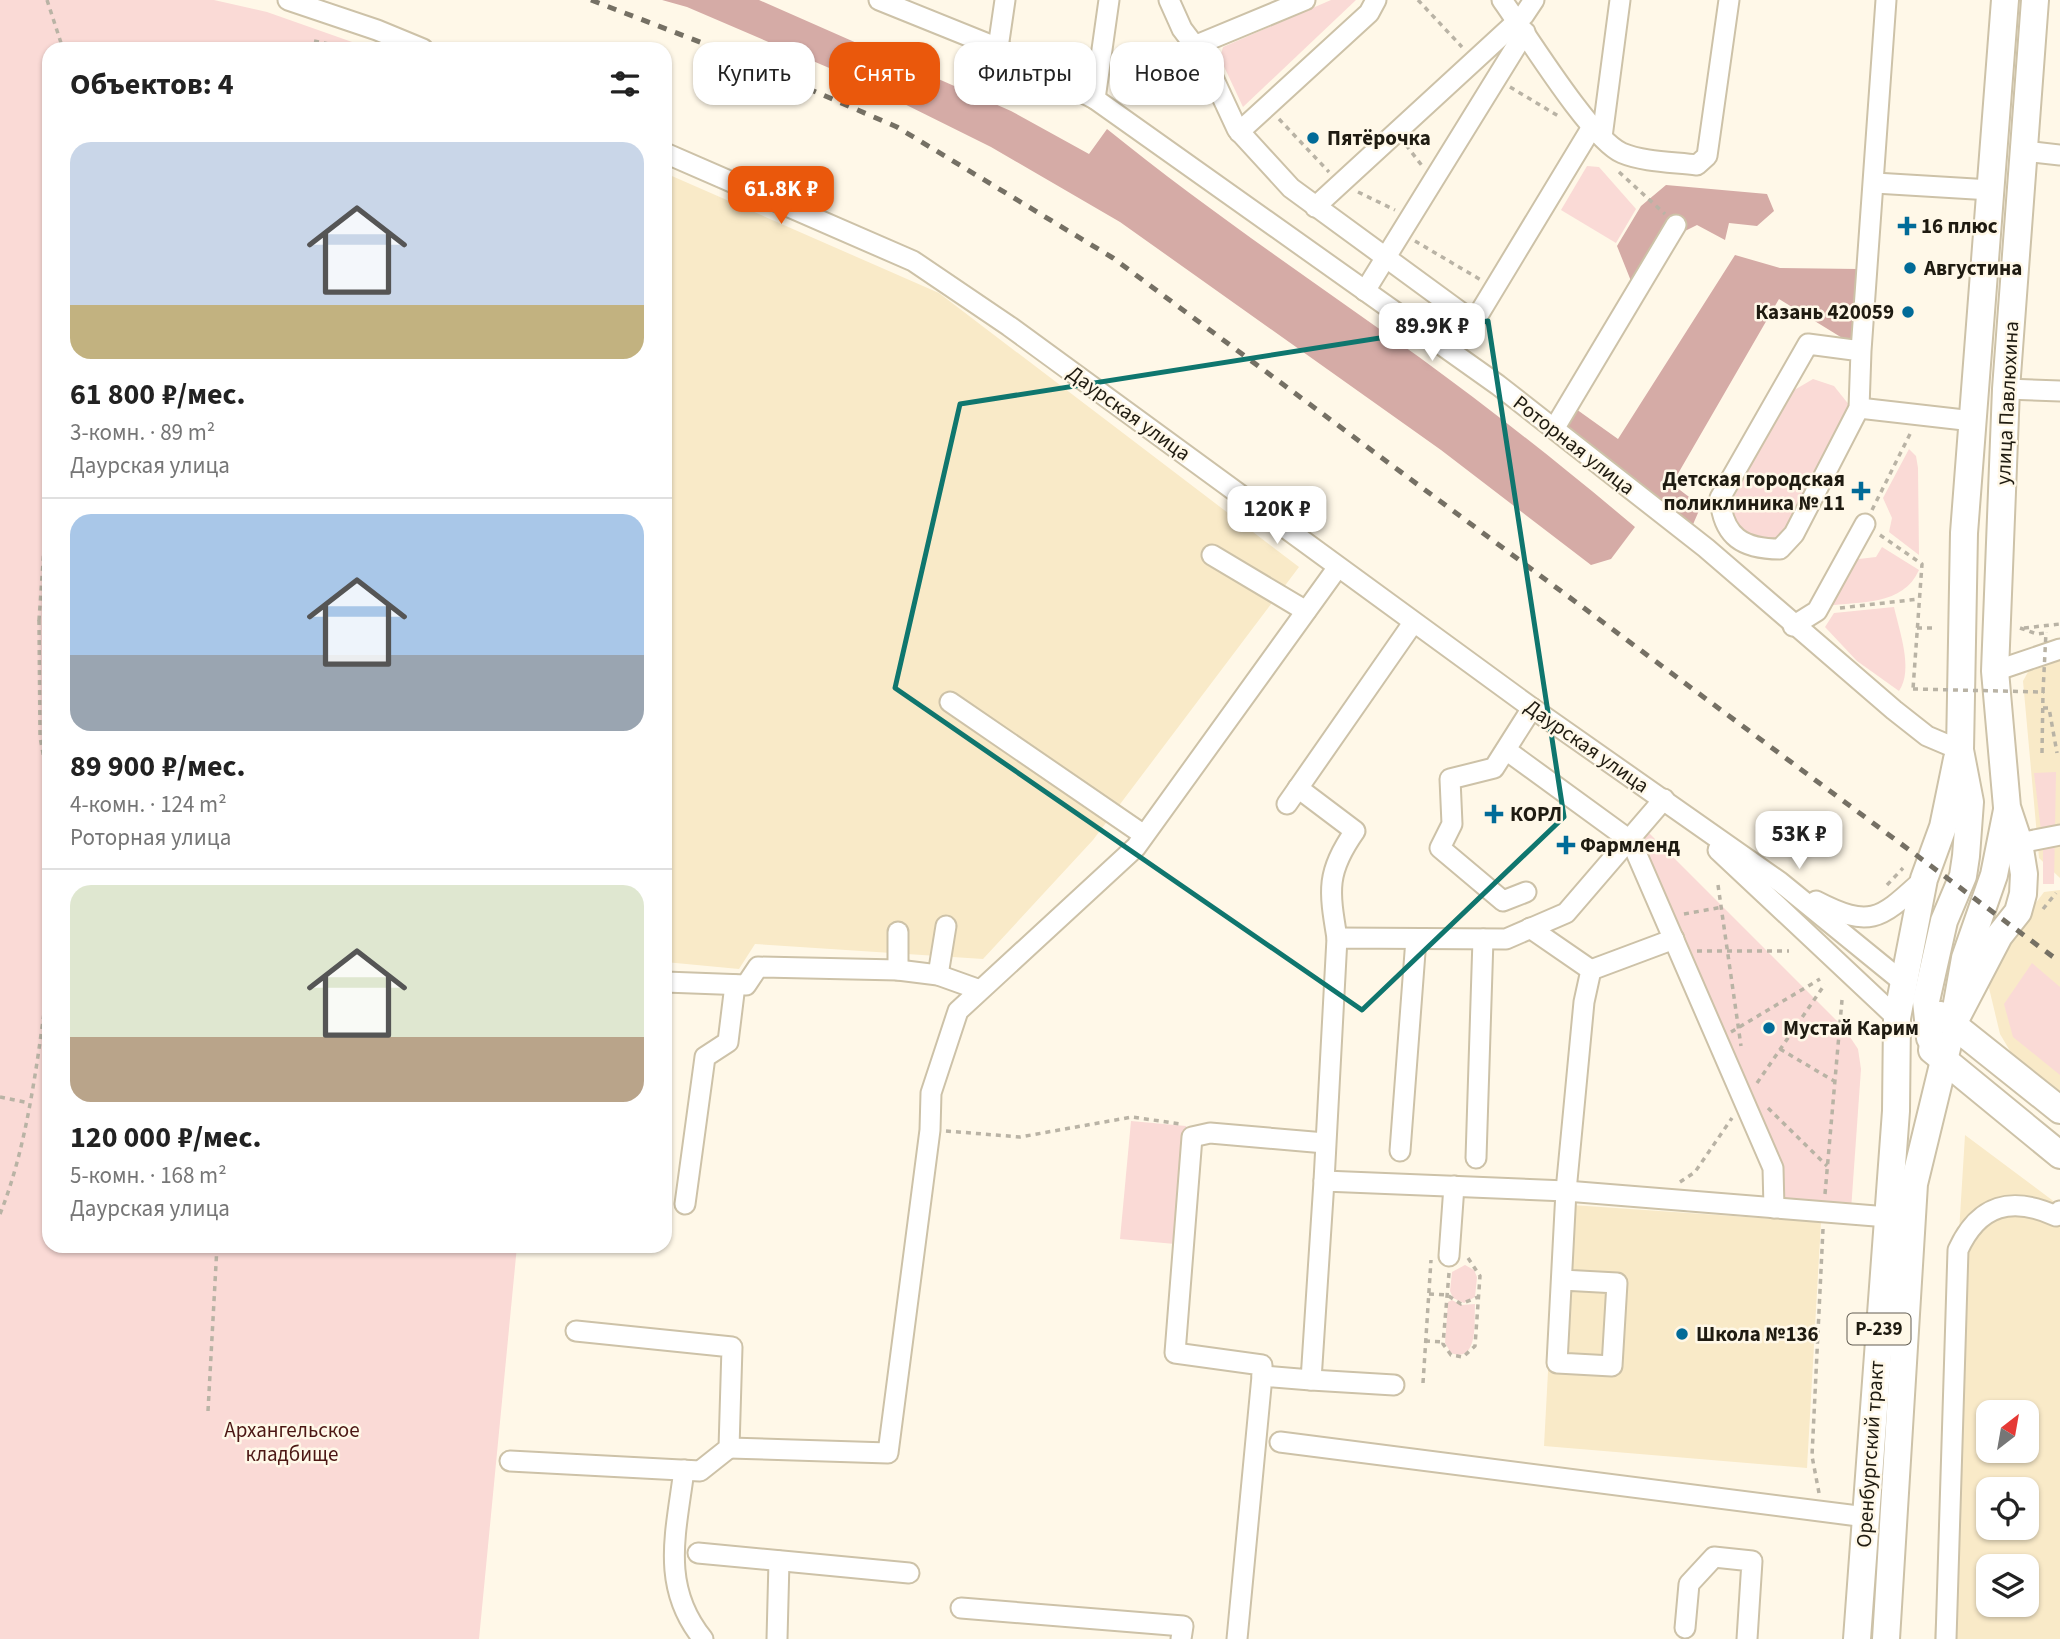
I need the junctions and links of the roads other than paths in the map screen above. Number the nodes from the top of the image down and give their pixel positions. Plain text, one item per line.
1 (288, 0) edge
2 (879, 0) edge
3 (1005, 0) edge
4 (1109, 0) edge
5 (1169, 0) edge
6 (1305, 0) edge
7 (1376, 0) edge
8 (1502, 0) edge
9 (1534, 0) edge
10 (1620, 0) edge
11 (1729, 0) edge
12 (1886, 0) edge
13 (2005, 0) edge
14 (2035, 0) edge
15 (1521, 27) junction
16 (406, 42) edge
17 (983, 42) edge
18 (999, 42) edge
19 (1191, 42) edge
20 (1204, 42) edge
21 (1096, 92) edge
22 (1096, 100) edge
23 (1224, 100) edge
24 (1239, 132) junction
25 (1594, 132) junction
26 (2024, 151) junction
27 (2060, 155) edge
28 (672, 156) edge
29 (1875, 183) junction
30 (1991, 190) junction
31 (1315, 208) junction
32 (1676, 225) road end
33 (1385, 258) junction
34 (1365, 291) junction
35 (1861, 351) junction
36 (2006, 389) junction
37 (2060, 391) edge
38 (1858, 408) junction
39 (1973, 421) junction
40 (1554, 429) junction
41 (1865, 524) road end
42 (1212, 555) dead end
43 (1338, 567) junction
44 (1306, 611) junction
45 (1413, 622) junction
46 (1793, 626) junction
47 (2060, 649) edge
48 (1995, 671) junction
49 (950, 702) dead end
50 (1532, 708) junction
51 (1506, 750) junction
52 (1959, 750) junction
53 (1664, 799) junction
54 (2007, 807) junction
55 (1144, 835) junction
56 (2060, 835) edge
57 (1631, 841) junction
58 (2019, 842) junction
59 (1924, 879) junction
60 (1780, 882) junction
61 (1526, 892) dead end
62 (946, 926) dead end
63 (1530, 928) junction
64 (898, 932) dead end
65 (1337, 938) junction
66 (1416, 939) junction
67 (1483, 939) junction
68 (1676, 945) junction
69 (898, 970) junction
70 (1591, 970) junction
71 (938, 975) junction
72 (672, 982) edge
73 (1904, 983) junction
74 (735, 985) junction
75 (980, 990) junction
76 (1926, 1002) junction
77 (1897, 1018) junction
78 (1953, 1024) junction
79 (1944, 1061) junction
80 (2060, 1110) edge
81 (1325, 1143) junction
82 (1400, 1151) dead end
83 (2060, 1155) edge
84 (1476, 1158) dead end
85 (1324, 1181) junction
86 (1914, 1184) joint
87 (1454, 1186) junction
88 (1566, 1191) junction
89 (685, 1204) dead end
90 (1774, 1208) junction
91 (2060, 1211) edge
92 (1888, 1217) junction
93 (1455, 1256) road end
94 (1562, 1280) junction
95 (576, 1331) dead end
96 (1262, 1376) junction
97 (1311, 1380) junction
98 (1394, 1385) dead end
99 (1280, 1442) dead end
100 (729, 1448) junction
101 (510, 1461) dead end
102 (684, 1470) junction
103 (1866, 1517) junction
104 (698, 1553) dead end
105 (779, 1561) junction
106 (909, 1573) dead end
107 (961, 1608) dead end
108 (1685, 1628) dead end
109 (703, 1639) edge
110 (777, 1639) edge
111 (1181, 1639) edge
112 (1237, 1639) edge
113 (1747, 1639) edge
114 (1857, 1639) edge
115 (1886, 1639) edge
116 (1946, 1639) edge

1 - 16 street
2 - 17 street, Роторная улица
3 - 18 street
4 - 21 street
5 - 19 street
6 - 20 street
7 - 24 street
8 - 15 street
9 - 15 street
10 - 25 street
11 - 25 street
12 - 29 street
13 - 30 main road, улица Павлюхина
14 - 26 main road, улица Павлюхина
15 - 25 street
15 - 31 street
15 - 33 street
22 - 34 street, Роторная улица
23 - 24 street
24 - 31 street
25 - 33 street
26 - 27 street
26 - 36 main road, улица Павлюхина
28 - 43 street, Даурская улица
29 - 30 street
29 - 35 street
30 - 39 main road, улица Павлюхина
31 - 33 street
32 - 40 street
33 - 34 street
34 - 40 street, Роторная улица
35 - 38 street
35 - 38 street
36 - 37 street
36 - 48 main road, улица Павлюхина
38 - 39 street
39 - 52 main road, улица Павлюхина
40 - 46 street, Роторная улица
41 - 46 street
42 - 44 street
43 - 44 street
43 - 45 street, Даурская улица
44 - 55 street
45 - 50 street, Даурская улица
45 - 65 street
46 - 52 street, Роторная улица
47 - 48 street
48 - 54 main road, улица Павлюхина
49 - 55 street
50 - 51 street
50 - 53 street, Даурская улица
51 - 57 street
51 - 61 street
52 - 59 main road, улица Павлюхина
52 - 76 main road, улица Павлюхина
53 - 57 street
53 - 60 street, Даурская улица
53 - 77 street, Даурская улица
54 - 58 main road, улица Павлюхина
54 - 78 main road, улица Павлюхина
55 - 75 street
56 - 58 street
57 - 63 street
57 - 68 street
58 - 78 main road, улица Павлюхина
59 - 60 street
59 - 73 main road, улица Павлюхина
60 - 73 street, Даурская улица
62 - 71 street
63 - 67 street
63 - 70 street
64 - 69 street
65 - 66 street
65 - 81 street
66 - 67 street
66 - 82 street
67 - 84 street
68 - 70 street
68 - 90 street
69 - 71 street
69 - 74 street
70 - 88 street
71 - 75 street
72 - 74 street
73 - 76 main road, Даурская улица
73 - 77 main road, улица Павлюхина
74 - 89 street
75 - 100 street
76 - 78 main road, Даурская улица
76 - 79 main road, улица Павлюхина
77 - 79 main road, Даурская улица
77 - 92 main road, Оренбургский тракт / Р-239
78 - 79 main road, улица Павлюхина
78 - 80 main road, Даурская улица
79 - 83 main road, Даурская улица
79 - 86 main road, улица Павлюхина
81 - 85 street
81 - 96 street
85 - 87 street
85 - 97 street
86 - 115 main road, Оренбургский тракт / Р-239
87 - 88 street
87 - 93 street
88 - 90 street
88 - 94 street
90 - 92 street
91 - 116 street
92 - 103 main road, Оренбургский тракт / Р-239
94 - 94 street
95 - 100 street
96 - 97 street
96 - 112 street
97 - 98 street
99 - 103 street
100 - 102 street
101 - 102 street
102 - 109 street
103 - 114 main road, Оренбургский тракт / Р-239
104 - 105 street
105 - 106 street
105 - 110 street
107 - 111 street
108 - 113 street

